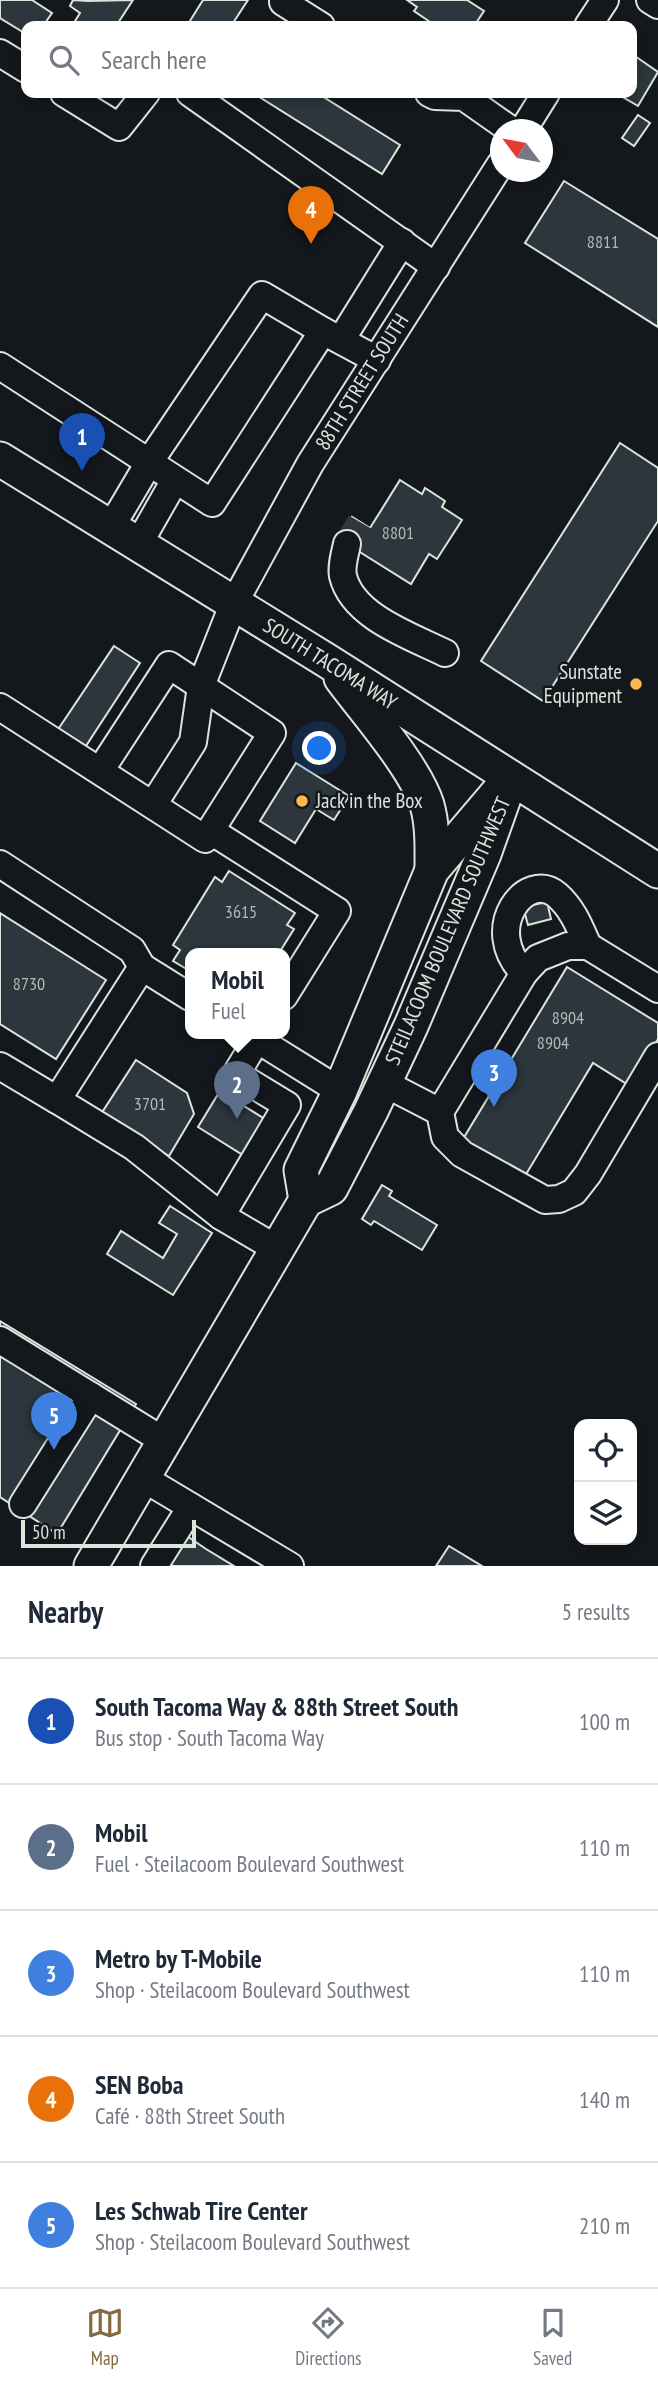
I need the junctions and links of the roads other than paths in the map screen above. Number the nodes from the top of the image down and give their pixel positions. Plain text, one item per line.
1 (604, 0) edge
2 (650, 0) edge
3 (283, 2) dead end
4 (658, 5) edge
5 (313, 21) edge
6 (591, 21) edge
7 (0, 53) edge
8 (21, 66) edge
9 (72, 98) edge
10 (142, 98) edge
11 (197, 98) edge
12 (465, 98) edge
13 (543, 98) edge
14 (495, 119) edge
15 (530, 119) edge
16 (490, 181) edge
17 (402, 242) junction
18 (436, 267) junction
19 (332, 335) junction
20 (377, 360) junction
21 (0, 366) edge
22 (0, 459) edge
23 (150, 461) junction
24 (175, 480) junction
25 (124, 536) junction
26 (346, 544) tunnel mouth
27 (233, 605) junction
28 (445, 653) dead end
29 (330, 662) junction
30 (201, 686) junction
31 (0, 707) edge
32 (100, 771) junction
33 (511, 778) junction
34 (153, 805) junction
35 (211, 831) junction
36 (0, 864) edge
37 (432, 870) junction
38 (658, 871) edge
39 (588, 946) junction
40 (142, 967) junction
41 (524, 972) junction
42 (290, 986) edge
43 (658, 989) edge
44 (185, 994) edge
45 (253, 1039) edge
46 (261, 1039) edge
47 (658, 1056) edge
48 (0, 1066) edge
49 (384, 1083) junction
50 (340, 1091) junction
51 (57, 1100) junction
52 (440, 1112) junction
53 (306, 1200) junction
54 (221, 1216) junction
55 (277, 1250) junction
56 (0, 1340) edge
57 (91, 1396) junction
58 (164, 1441) junction
59 (143, 1478) junction
60 (23, 1504) dead end
61 (191, 1507) junction
62 (96, 1564) edge
63 (154, 1566) edge
64 (290, 1566) edge

1 - 6 street
2 - 4 street
3 - 5 street
7 - 8 street
9 - 10 street
11 - 17 street
12 - 14 street
13 - 15 street
16 - 18 street, 88TH STREET SOUTH
17 - 18 street
17 - 19 street
18 - 20 street, 88TH STREET SOUTH
19 - 20 street
19 - 23 street
19 - 24 street
20 - 27 street, 88TH STREET SOUTH
21 - 23 street
22 - 25 main road, SOUTH TACOMA WAY
23 - 24 street
23 - 25 street
24 - 25 street
25 - 27 main road, SOUTH TACOMA WAY
26 - 28 street
27 - 29 main road, SOUTH TACOMA WAY
27 - 30 street, 88TH STREET SOUTH
29 - 33 main road, SOUTH TACOMA WAY
29 - 37 main road
30 - 32 street
30 - 34 street, 88TH STREET SOUTH
30 - 35 street
31 - 32 street
32 - 34 street
33 - 37 main road, STEILACOOM BOULEVARD SOUTHWEST
33 - 38 main road, SOUTH TACOMA WAY
33 - 49 main road, STEILACOOM BOULEVARD SOUTHWEST
34 - 35 street
35 - 42 street
36 - 40 street
37 - 50 main road, STEILACOOM BOULEVARD SOUTHWEST
39 - 41 street
39 - 41 street
39 - 43 street
40 - 44 street
40 - 51 street
41 - 52 street
45 - 54 street
46 - 50 street
47 - 52 street
48 - 51 street
49 - 52 street
49 - 53 main road, STEILACOOM BOULEVARD SOUTHWEST
50 - 53 main road, STEILACOOM BOULEVARD SOUTHWEST
51 - 54 street
53 - 55 main road, STEILACOOM BOULEVARD SOUTHWEST
54 - 55 street
55 - 58 main road, STEILACOOM BOULEVARD SOUTHWEST
56 - 57 street
57 - 58 street
57 - 60 street
58 - 59 main road, STEILACOOM BOULEVARD SOUTHWEST
59 - 61 street
59 - 62 main road, STEILACOOM BOULEVARD SOUTHWEST
61 - 63 street
61 - 64 street

